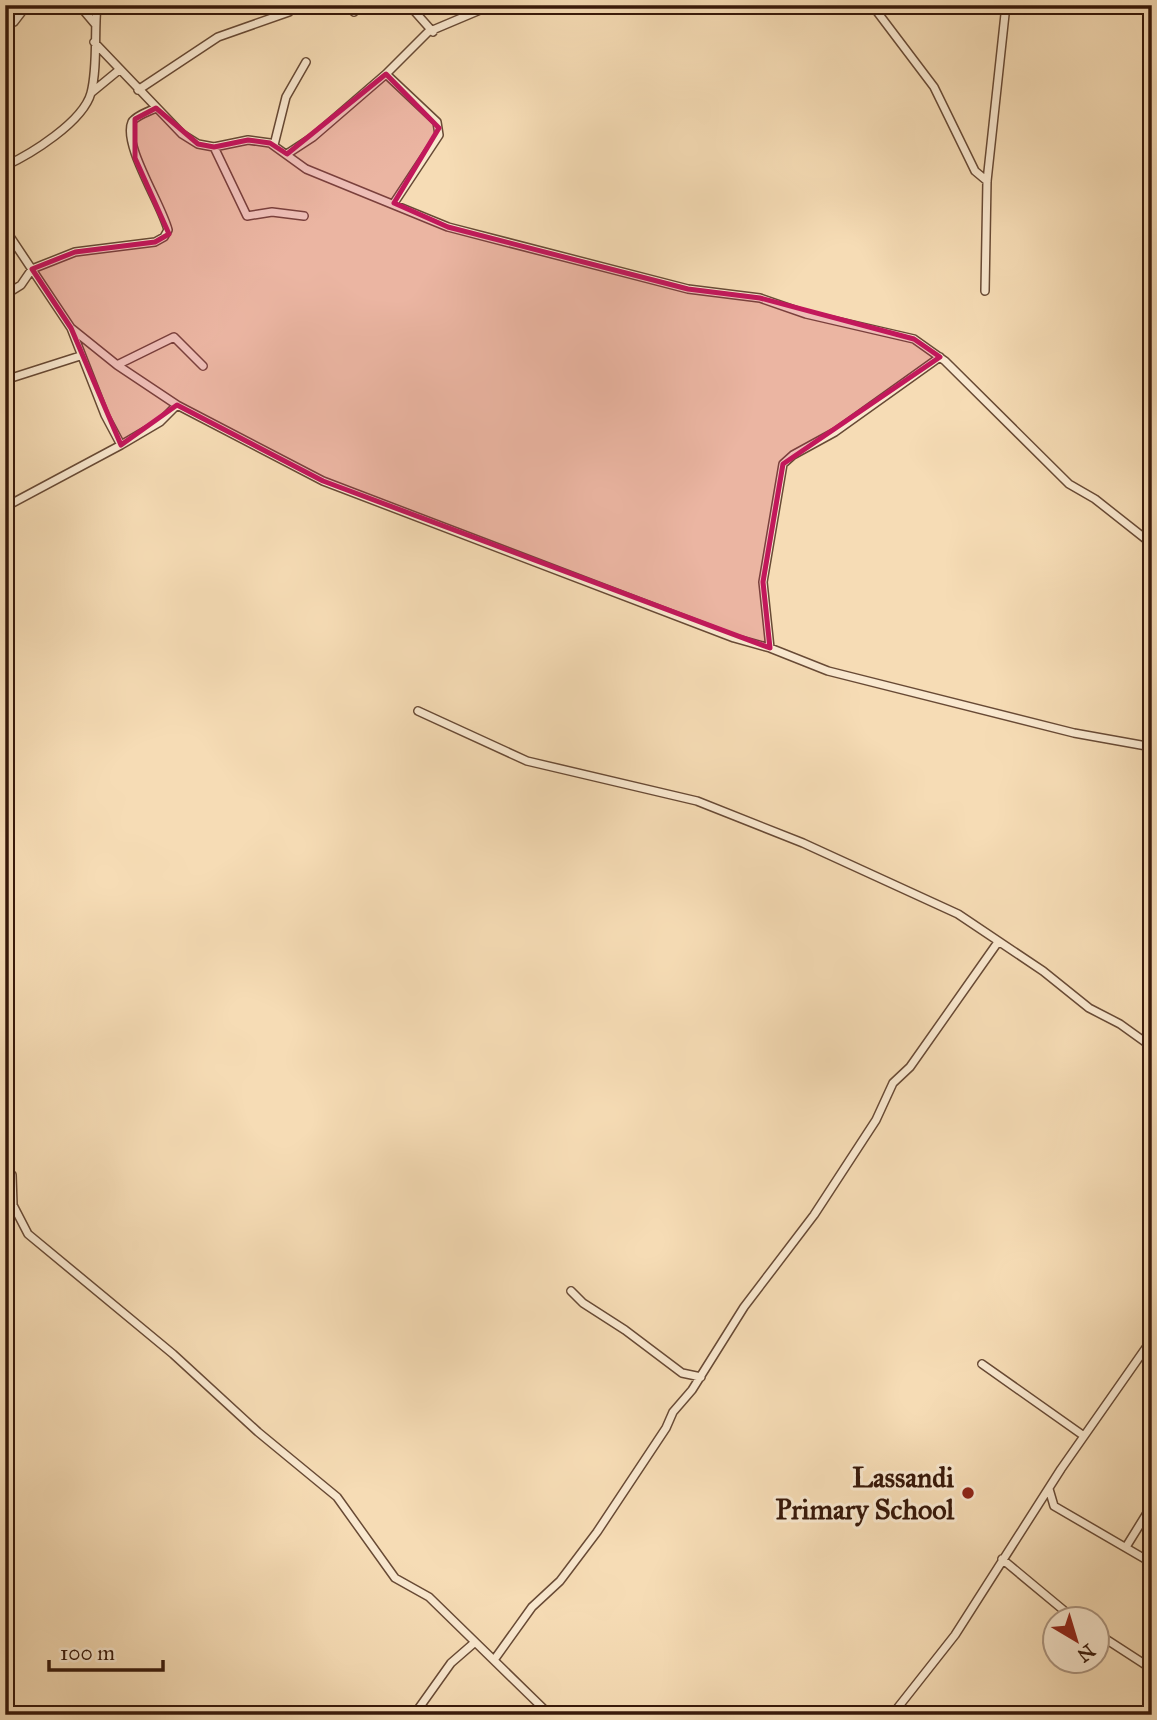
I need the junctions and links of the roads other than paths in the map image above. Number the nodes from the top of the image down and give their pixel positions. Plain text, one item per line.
1 (27, 5) edge
2 (79, 5) edge
3 (97, 5) edge
4 (296, 5) edge
5 (360, 5) edge
6 (409, 5) edge
7 (492, 5) edge
8 (872, 5) edge
9 (1006, 5) edge
10 (354, 12) dead end
11 (95, 24) junction
12 (5, 26) edge
13 (433, 32) junction
14 (94, 42) junction
15 (306, 62) dead end
16 (119, 70) junction
17 (386, 74) junction
18 (138, 90) junction
19 (91, 93) junction
20 (156, 108) junction
21 (274, 145) junction
22 (214, 147) junction
23 (287, 154) junction
24 (5, 166) edge
25 (987, 181) junction
26 (394, 203) junction
27 (304, 216) dead end
28 (5, 229) edge
29 (32, 269) junction
30 (985, 291) dead end
31 (5, 295) edge
32 (71, 328) junction
33 (80, 356) junction
34 (940, 358) junction
35 (117, 365) junction
36 (203, 366) dead end
37 (5, 380) edge
38 (177, 405) junction
39 (121, 444) junction
40 (5, 507) edge
41 (1152, 544) edge
42 (771, 648) junction
43 (418, 711) dead end
44 (1152, 747) edge
45 (998, 942) junction
46 (1152, 1047) edge
47 (12, 1175) dead end
48 (571, 1291) dead end
49 (1152, 1339) edge
50 (982, 1364) dead end
51 (701, 1377) junction
52 (1084, 1436) junction
53 (1049, 1489) junction
54 (1152, 1505) edge
55 (1054, 1506) junction
56 (1032, 1513) junction
57 (1126, 1547) junction
58 (1002, 1559) junction
59 (1152, 1563) edge
60 (1055, 1604) edge
61 (474, 1643) junction
62 (1112, 1644) edge
63 (494, 1660) junction
64 (1152, 1669) edge
65 (414, 1715) edge
66 (550, 1715) edge
67 (892, 1715) edge

1 - 12 street
2 - 11 street
3 - 11 street
4 - 18 street
5 - 10 street
6 - 13 street
7 - 13 street
8 - 25 street
9 - 25 street
11 - 14 street
13 - 17 street
14 - 16 street
14 - 19 street
15 - 21 street
16 - 18 street
16 - 19 street
17 - 23 street
17 - 26 street
18 - 20 street
19 - 24 street
20 - 22 street
20 - 29 street
21 - 22 street
21 - 23 street
22 - 27 street
23 - 26 street
25 - 30 street
26 - 34 street
28 - 29 street
29 - 31 street
29 - 32 street
32 - 33 street
32 - 35 street
33 - 37 street
33 - 39 street
34 - 41 street
34 - 42 street
35 - 36 street
35 - 38 street
38 - 39 street
38 - 42 street
39 - 40 street
42 - 44 street
43 - 45 street
45 - 46 street
45 - 51 street
47 - 61 street
48 - 51 street
49 - 52 street
50 - 52 street
51 - 63 street
52 - 53 street
53 - 55 street
53 - 56 street
54 - 57 street
55 - 56 street
55 - 57 street
56 - 58 street
57 - 59 street
58 - 60 street
58 - 67 street
61 - 63 street
61 - 65 street
62 - 64 street
63 - 66 street

